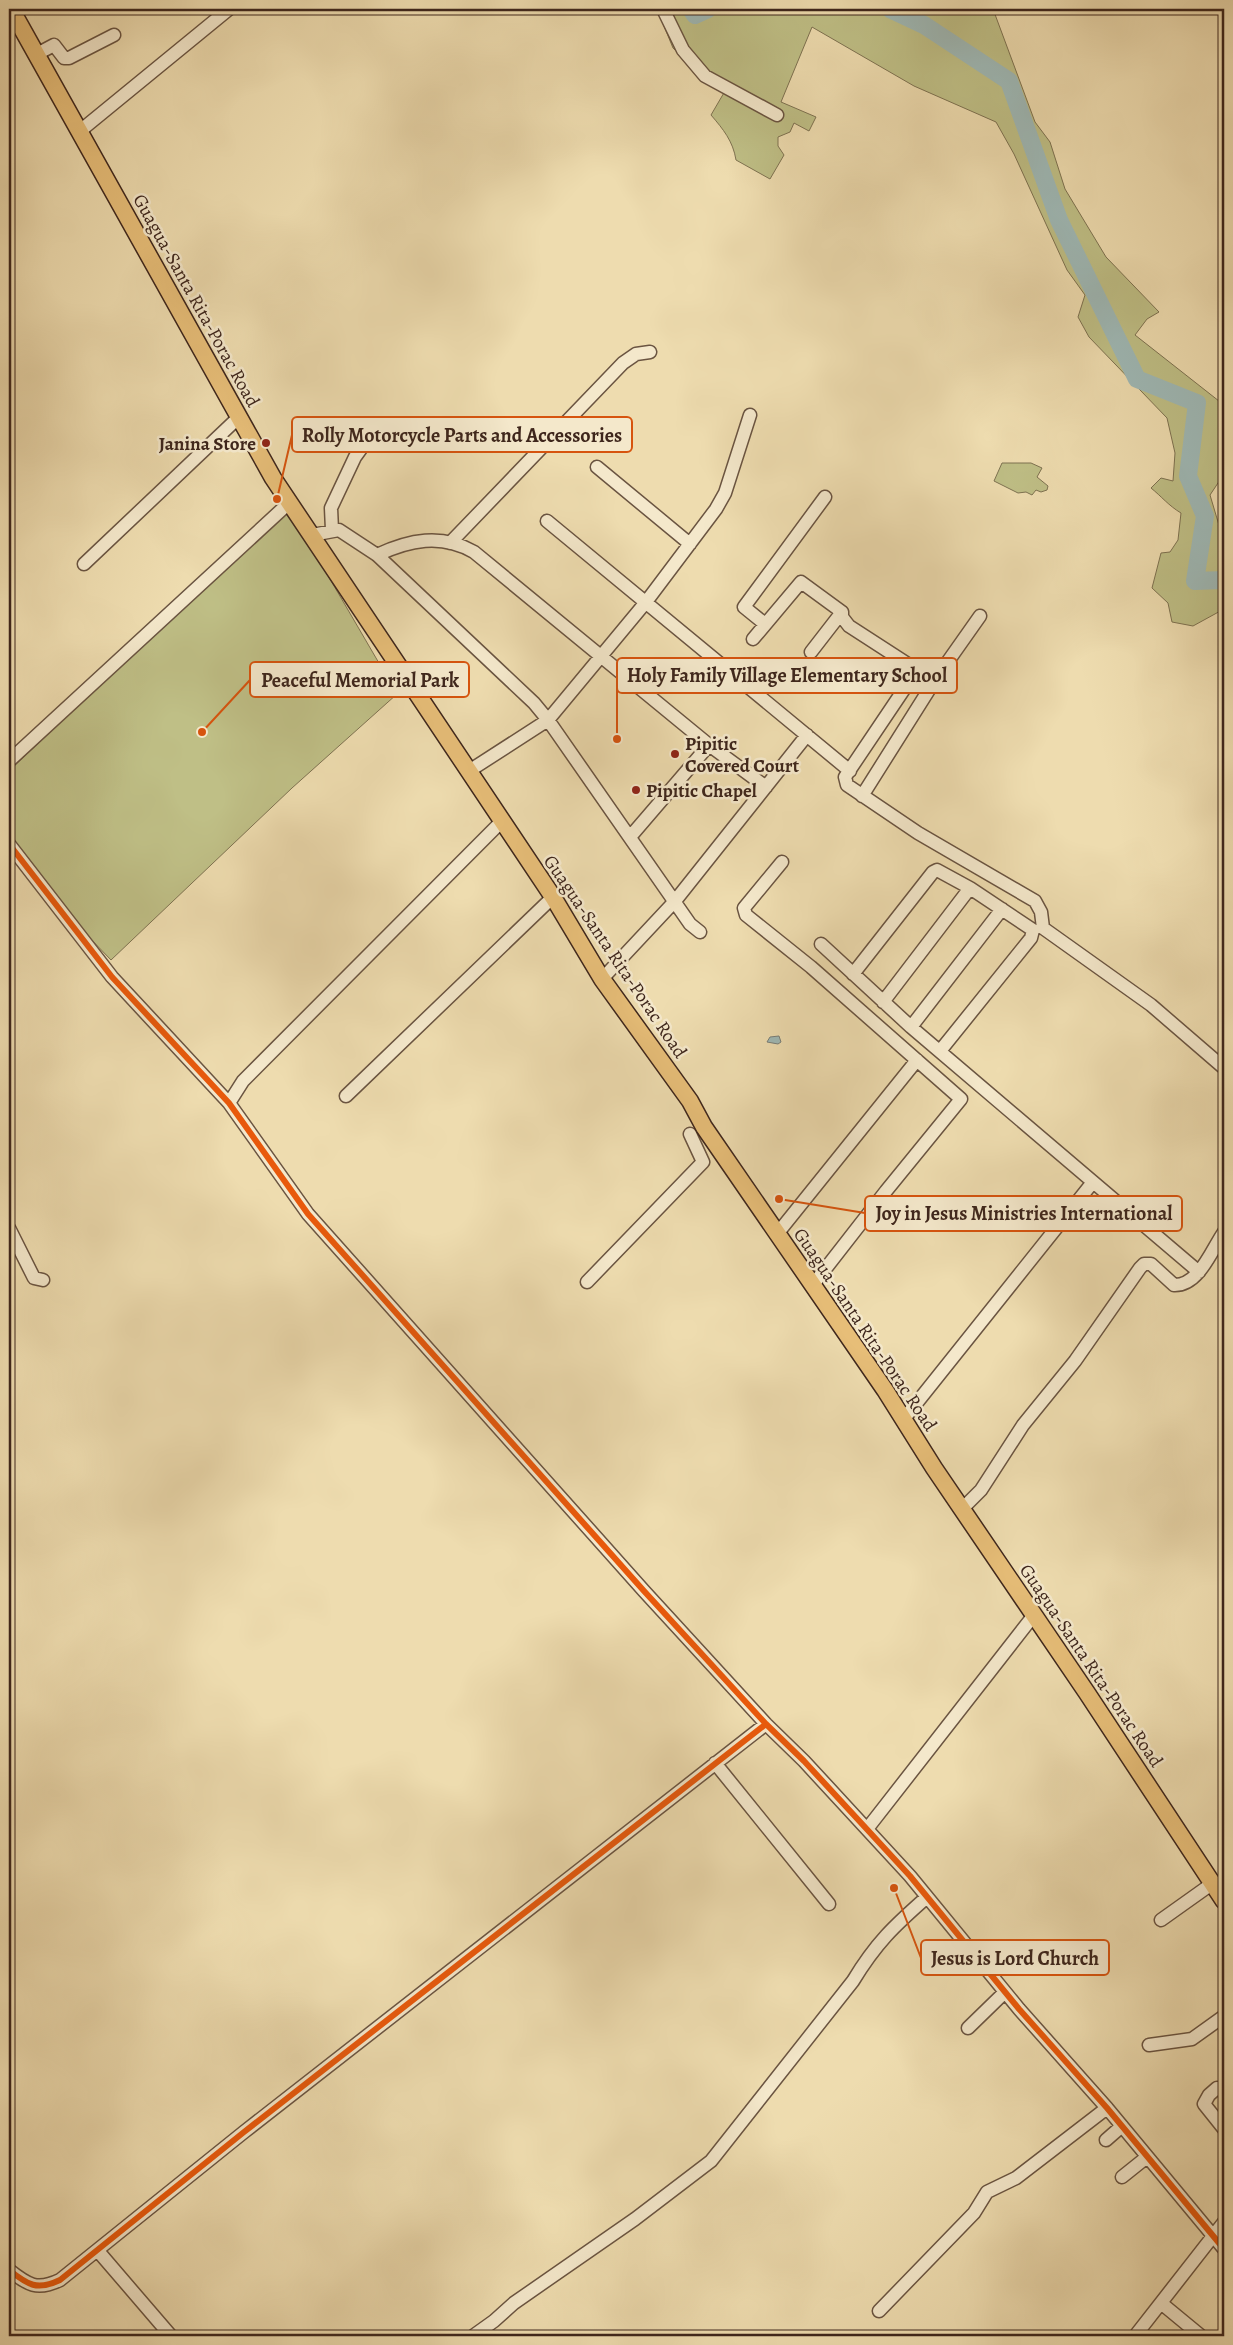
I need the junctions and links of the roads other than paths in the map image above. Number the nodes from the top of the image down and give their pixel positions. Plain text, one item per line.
1 (11, 9) edge
2 (228, 9) edge
3 (663, 9) edge
4 (114, 35) dead end
5 (37, 54) junction
6 (777, 115) dead end
7 (80, 131) junction
8 (650, 352) dead end
9 (750, 415) dead end
10 (239, 417) junction
11 (373, 432) dead end
12 (597, 467) dead end
13 (825, 497) dead end
14 (290, 502) junction
15 (547, 521) dead end
16 (332, 530) junction
17 (312, 535) junction
18 (450, 543) junction
19 (690, 544) junction
20 (376, 555) junction
21 (84, 564) dead end
22 (646, 602) junction
23 (842, 612) junction
24 (980, 616) dead end
25 (765, 624) junction
26 (753, 639) dead end
27 (811, 652) dead end
28 (601, 657) junction
29 (548, 720) junction
30 (807, 735) junction
31 (709, 745) junction
32 (9, 761) edge
33 (469, 770) junction
34 (850, 771) junction
35 (766, 787) junction
36 (862, 796) junction
37 (501, 822) junction
38 (630, 836) junction
39 (9, 844) edge
40 (782, 862) dead end
41 (970, 888) junction
42 (553, 897) junction
43 (675, 901) junction
44 (1002, 909) junction
45 (700, 932) dead end
46 (821, 944) dead end
47 (853, 974) junction
48 (602, 979) junction
49 (883, 1002) junction
50 (911, 1027) junction
51 (940, 1051) junction
52 (917, 1060) junction
53 (1224, 1068) edge
54 (346, 1096) dead end
55 (229, 1103) junction
56 (690, 1134) dead end
57 (1093, 1182) junction
58 (9, 1228) edge
59 (1224, 1232) edge
60 (778, 1234) junction
61 (1220, 1244) edge
62 (1199, 1272) junction
63 (43, 1280) dead end
64 (587, 1282) dead end
65 (812, 1286) junction
66 (903, 1420) junction
67 (962, 1509) junction
68 (1034, 1615) junction
69 (766, 1724) junction
70 (715, 1763) junction
71 (867, 1829) junction
72 (1213, 1883) junction
73 (927, 1896) junction
74 (1224, 1901) edge
75 (828, 1904) dead end
76 (1161, 1920) dead end
77 (1005, 1992) junction
78 (1224, 2016) edge
79 (968, 2028) dead end
80 (1149, 2045) dead end
81 (1216, 2088) dead end
82 (1107, 2108) junction
83 (1122, 2126) junction
84 (1224, 2129) edge
85 (1106, 2140) dead end
86 (1147, 2157) junction
87 (1122, 2177) dead end
88 (1224, 2222) edge
89 (1212, 2236) junction
90 (1224, 2249) edge
91 (98, 2250) junction
92 (9, 2270) edge
93 (1160, 2303) junction
94 (879, 2311) dead end
95 (1186, 2332) edge
96 (172, 2336) edge
97 (472, 2336) edge
98 (1135, 2336) edge
99 (1201, 2336) edge

1 - 5 main road, Guagua-Santa Rita-Porac Road
2 - 7 street
3 - 6 street
4 - 5 street
5 - 7 main road, Guagua-Santa Rita-Porac Road
7 - 10 main road, Guagua-Santa Rita-Porac Road
8 - 18 street
9 - 19 street
10 - 14 main road, Guagua-Santa Rita-Porac Road
10 - 21 street
11 - 16 street
12 - 19 street
13 - 25 street
14 - 17 main road, Guagua-Santa Rita-Porac Road
14 - 32 street
15 - 22 street
16 - 17 street
16 - 20 street
17 - 33 main road, Guagua-Santa Rita-Porac Road
18 - 20 street
18 - 28 street
19 - 22 street
20 - 29 street
22 - 28 street
22 - 30 street
23 - 25 street
23 - 27 street
23 - 34 street
24 - 36 street
25 - 26 street
28 - 29 street
28 - 31 street
29 - 33 street
29 - 38 street
30 - 34 street
30 - 35 street
31 - 35 street
31 - 38 street
33 - 37 main road, Guagua-Santa Rita-Porac Road
34 - 36 street
35 - 43 street
36 - 53 street
37 - 42 main road, Guagua-Santa Rita-Porac Road
37 - 55 street
38 - 43 street
39 - 55 street
40 - 52 street
41 - 44 street
41 - 47 street
41 - 49 street
42 - 48 main road, Guagua-Santa Rita-Porac Road
42 - 54 street
43 - 45 street
43 - 48 street
44 - 50 street
44 - 51 street
46 - 47 street
47 - 49 street
48 - 60 main road, Guagua-Santa Rita-Porac Road
49 - 50 street
50 - 51 street
51 - 57 street
52 - 60 street
52 - 65 street
55 - 69 street
56 - 64 street
57 - 62 street
57 - 66 street
58 - 63 street
59 - 61 street
60 - 65 main road, Guagua-Santa Rita-Porac Road
61 - 62 street
62 - 67 street
65 - 66 main road, Guagua-Santa Rita-Porac Road
66 - 67 main road, Guagua-Santa Rita-Porac Road
67 - 68 main road, Guagua-Santa Rita-Porac Road
68 - 71 street
68 - 72 main road, Guagua-Santa Rita-Porac Road
69 - 70 street
69 - 71 street
70 - 75 street
70 - 91 street
71 - 73 street
72 - 74 main road, Guagua-Santa Rita-Porac Road
72 - 76 street
73 - 77 street
73 - 97 street
77 - 79 street
77 - 82 street
78 - 80 street
81 - 84 street
82 - 83 street
82 - 94 street
83 - 85 street
83 - 86 street
86 - 87 street
86 - 89 street
88 - 89 street
89 - 90 street
89 - 93 street
91 - 92 street
91 - 96 street
93 - 95 street
93 - 98 street
95 - 99 street

